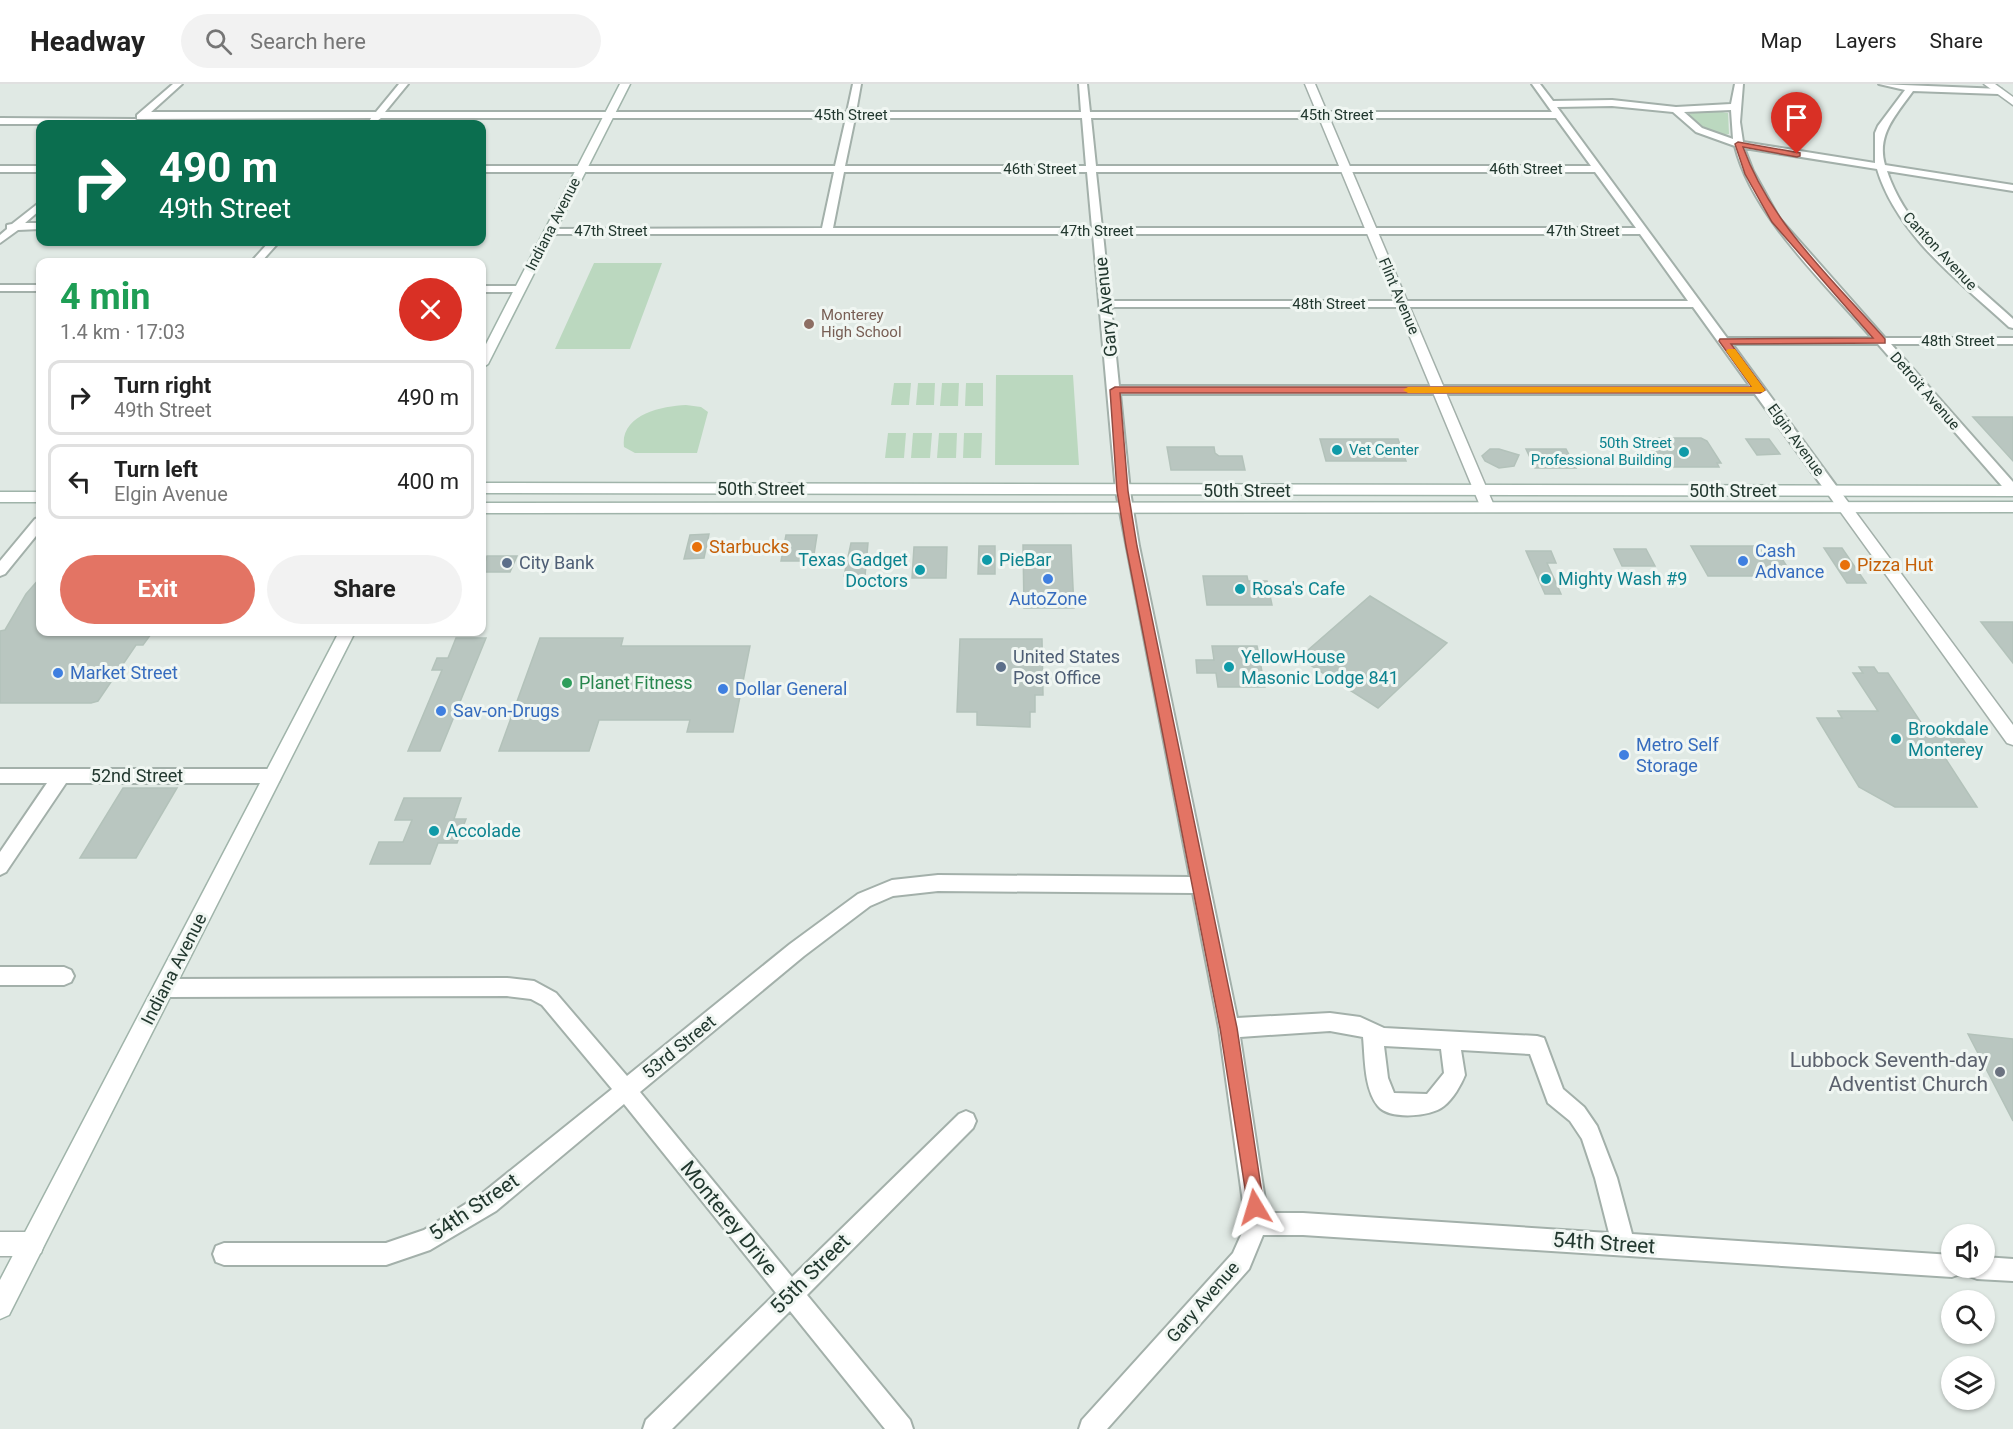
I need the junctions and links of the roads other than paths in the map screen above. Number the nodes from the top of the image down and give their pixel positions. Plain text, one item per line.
1 (178, 84) edge
2 (404, 84) edge
3 (625, 84) edge
4 (857, 84) edge
5 (1083, 84) edge
6 (1310, 84) edge
7 (1536, 84) edge
8 (1739, 84) edge
9 (1883, 84) edge
10 (1911, 86) edge
11 (1993, 87) edge
12 (2013, 102) edge
13 (1551, 104) junction
14 (1734, 107) junction
15 (1676, 110) junction
16 (378, 115) junction
17 (609, 115) junction
18 (850, 115) junction
19 (1087, 115) junction
20 (1323, 115) junction
21 (1559, 115) junction
22 (136, 120) edge
23 (374, 120) edge
24 (36, 121) edge
25 (0, 122) edge
26 (1738, 144) junction
27 (1881, 167) junction
28 (0, 169) edge
29 (36, 169) edge
30 (486, 169) edge
31 (580, 169) junction
32 (839, 169) junction
33 (1092, 169) junction
34 (1346, 169) junction
35 (1598, 169) junction
36 (2013, 188) edge
37 (36, 209) edge
38 (36, 225) edge
39 (15, 227) junction
40 (0, 228) edge
41 (550, 231) junction
42 (827, 231) junction
43 (1099, 231) junction
44 (1372, 231) junction
45 (1643, 231) junction
46 (0, 240) edge
47 (270, 246) edge
48 (260, 258) edge
49 (0, 288) edge
50 (36, 288) edge
51 (486, 289) edge
52 (520, 289) junction
53 (1106, 304) junction
54 (1402, 304) junction
55 (1697, 304) junction
56 (2013, 325) edge
57 (1724, 341) junction
58 (1881, 341) junction
59 (2013, 341) edge
60 (486, 354) edge
61 (1115, 390) junction
62 (1438, 390) junction
63 (1760, 390) junction
64 (486, 488) edge
65 (1832, 490) junction
66 (2013, 490) edge
67 (1123, 491) junction
68 (1481, 491) junction
69 (0, 498) edge
70 (36, 498) edge
71 (1844, 507) junction
72 (2013, 507) edge
73 (486, 508) edge
74 (1125, 508) junction
75 (1488, 508) junction
76 (36, 527) edge
77 (0, 571) edge
78 (345, 636) edge
79 (2013, 738) edge
80 (0, 776) edge
81 (61, 776) junction
82 (273, 776) junction
83 (0, 867) edge
84 (1200, 885) junction
85 (0, 976) edge
86 (64, 976) dead end
87 (164, 988) junction
88 (1228, 1028) junction
89 (1372, 1032) junction
90 (1449, 1040) junction
91 (625, 1090) junction
92 (966, 1121) dead end
93 (1257, 1224) junction
94 (0, 1244) edge
95 (32, 1244) junction
96 (1623, 1244) junction
97 (224, 1254) dead end
98 (1941, 1265) edge
99 (1995, 1269) edge
100 (2013, 1270) edge
101 (791, 1293) junction
102 (0, 1306) edge
103 (655, 1429) edge
104 (901, 1429) edge
105 (1091, 1429) edge

1 - 22 street
2 - 16 street
3 - 17 main road, Indiana Avenue
4 - 18 street
5 - 19 street, Gary Avenue
6 - 20 main road, Flint Avenue
7 - 13 street, Elgin Avenue
8 - 14 street
9 - 10 street
10 - 11 street
10 - 27 street
11 - 12 main road
13 - 15 street
13 - 21 street, Elgin Avenue
14 - 15 street
14 - 26 street
15 - 26 street
16 - 17 street, 45th Street
16 - 22 street, 45th Street
16 - 23 street
17 - 18 street, 45th Street
17 - 31 main road, Indiana Avenue
18 - 19 street, 45th Street
18 - 32 street
19 - 20 street, 45th Street
19 - 33 street, Gary Avenue
20 - 21 street, 45th Street
20 - 34 main road, Flint Avenue
21 - 35 street, Elgin Avenue
24 - 25 street, 45th Street
26 - 27 street
26 - 58 street, Detroit Avenue
27 - 36 street
27 - 56 street, Canton Avenue
28 - 29 street
30 - 31 street, 46th Street
31 - 32 street, 46th Street
31 - 41 main road, Indiana Avenue
32 - 33 street, 46th Street
32 - 42 street
33 - 34 street, 46th Street
33 - 43 street, Gary Avenue
34 - 35 street, 46th Street
34 - 44 main road, Flint Avenue
35 - 45 street, Elgin Avenue
37 - 39 street
38 - 39 street
39 - 40 street
39 - 46 street
41 - 42 street, 47th Street
41 - 52 main road, Indiana Avenue
42 - 43 street, 47th Street
43 - 44 street, 47th Street
43 - 53 street, Gary Avenue
44 - 45 street, 47th Street
44 - 54 main road, Flint Avenue
45 - 55 street, Elgin Avenue
47 - 48 street
49 - 50 street
51 - 52 street
52 - 60 main road, Indiana Avenue
53 - 54 street, 48th Street
53 - 61 street, Gary Avenue
54 - 55 street, 48th Street
54 - 62 main road, Flint Avenue
55 - 57 street, Elgin Avenue
57 - 58 street, 48th Street
57 - 63 street, Elgin Avenue
58 - 59 street, 48th Street
58 - 66 street, Detroit Avenue
61 - 62 street
61 - 67 street, Gary Avenue
62 - 63 street
62 - 68 main road, Flint Avenue
63 - 65 street, Elgin Avenue
64 - 67 main road, 50th Street
65 - 66 main road, 50th Street
65 - 68 main road, 50th Street
65 - 71 main road, Elgin Avenue
67 - 68 main road, 50th Street
67 - 74 street, Gary Avenue
68 - 75 main road, Flint Avenue
69 - 70 main road
71 - 72 main road, 50th Street
71 - 75 main road, 50th Street
71 - 79 main road, Elgin Avenue
73 - 74 main road, 50th Street
74 - 75 main road, 50th Street
74 - 84 street, Gary Avenue
76 - 77 street
78 - 82 main road, Indiana Avenue
80 - 81 street, 52nd Street
81 - 82 street, 52nd Street
81 - 83 street
82 - 87 main road, Indiana Avenue
84 - 88 street, Gary Avenue
84 - 91 street, 53rd Street
85 - 86 street
87 - 91 street, 53rd Street
87 - 95 main road, Indiana Avenue
88 - 89 street
88 - 93 street, Gary Avenue
89 - 90 street
89 - 90 street
90 - 96 street
91 - 97 street, 54th Street
91 - 101 street, Monterey Drive
92 - 101 street, 55th Street
93 - 96 street, 54th Street
93 - 105 street, Gary Avenue
94 - 95 main road
95 - 102 main road, Indiana Avenue
96 - 98 street, 54th Street
99 - 100 street
101 - 103 street, 55th Street
101 - 104 street, Monterey Drive

